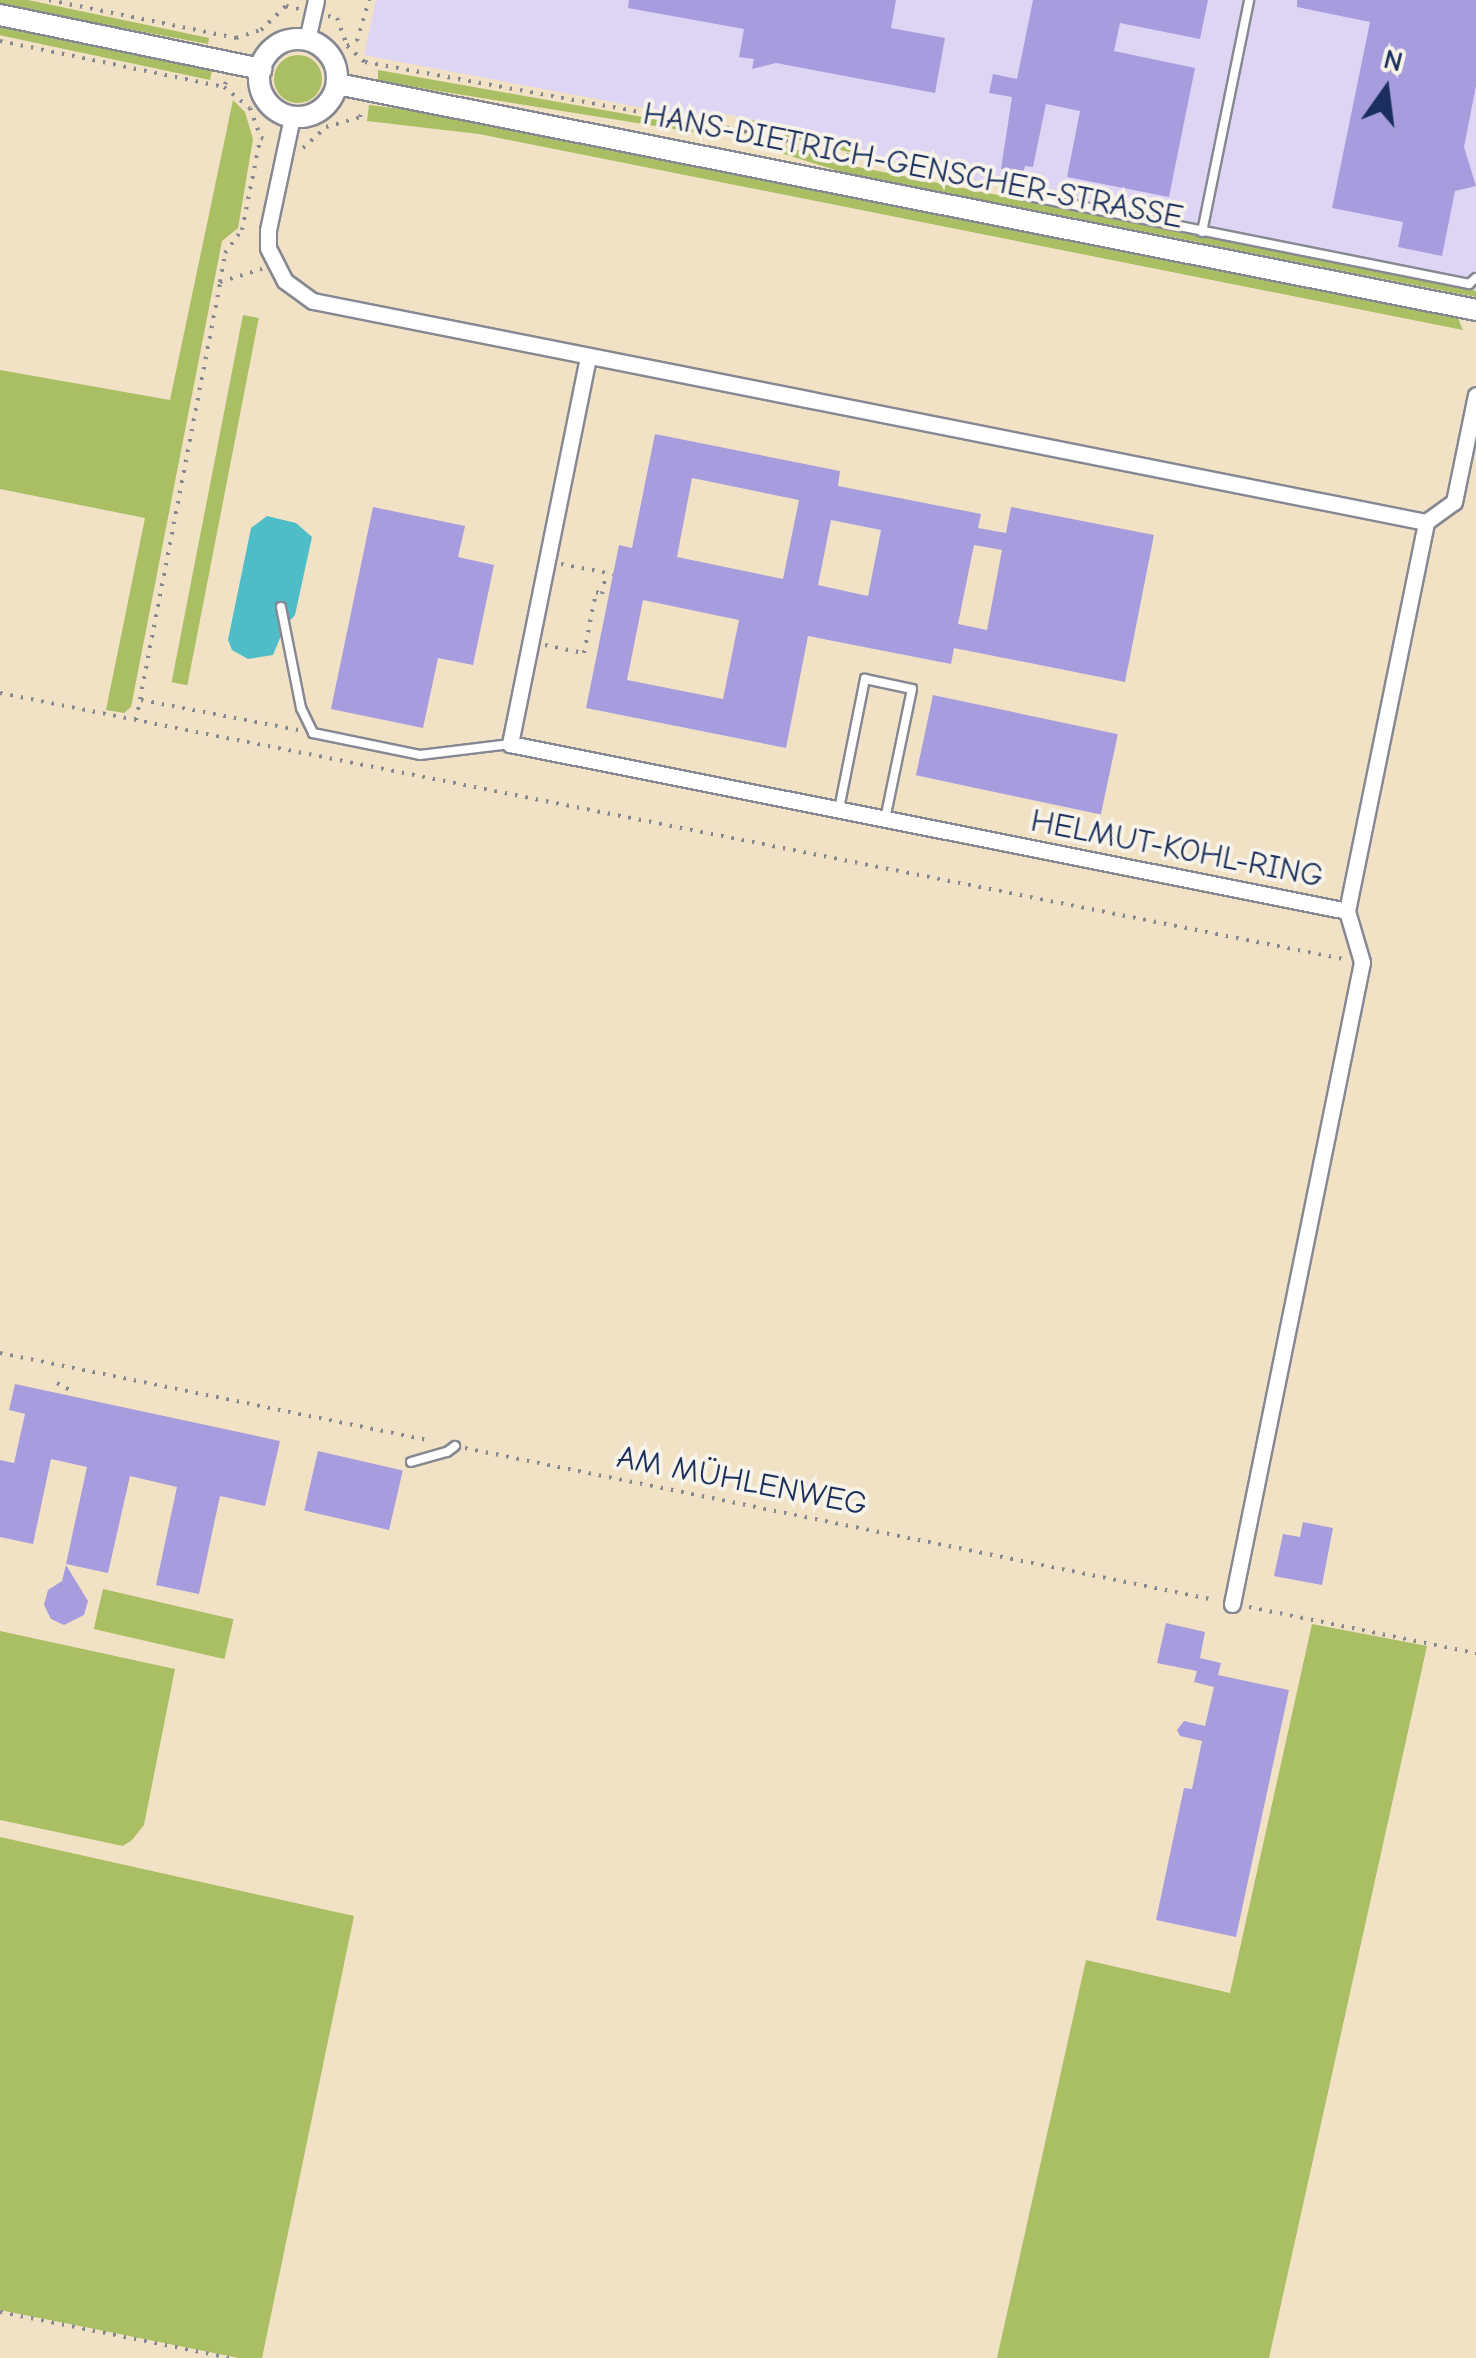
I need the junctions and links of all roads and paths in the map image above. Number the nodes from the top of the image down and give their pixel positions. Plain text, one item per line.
1 (49, 0) edge
2 (369, 0) edge
3 (1249, 0) edge
4 (315, 6) edge
5 (0, 15) edge
6 (0, 40) edge
7 (307, 40) junction
8 (347, 46) junction
9 (260, 69) junction
10 (337, 84) junction
11 (224, 88) dead end
12 (292, 116) junction
13 (261, 138) dead end
14 (1024, 195) joint
15 (1202, 232) junction
16 (275, 265) junction
17 (1476, 278) edge
18 (220, 282) junction
19 (1476, 310) edge
20 (588, 357) junction
21 (1476, 395) edge
22 (1426, 522) junction
23 (547, 561) junction
24 (606, 573) junction
25 (613, 574) dead end
26 (281, 607) dead end
27 (530, 642) junction
28 (0, 693) edge
29 (140, 700) junction
30 (136, 720) junction
31 (313, 733) junction
32 (510, 744) junction
33 (838, 809) junction
34 (885, 819) junction
35 (1347, 911) junction
36 (1362, 962) junction
37 (0, 1353) edge
38 (57, 1383) dead end
39 (74, 1392) dead end
40 (455, 1446) junction
41 (411, 1462) dead end
42 (1232, 1604) junction
43 (1476, 1653) edge
44 (0, 2312) edge
45 (230, 2358) edge

1 - 4 path
2 - 8 path
3 - 15 lane
4 - 7 street
4 - 8 path
5 - 9 street
6 - 11 path
7 - 9 street
7 - 10 street
8 - 14 path
9 - 12 street
10 - 12 street
10 - 19 street, HANS-DIETRICH-GENSCHER-STRASSE
12 - 16 street
13 - 18 path
14 - 15 lane
15 - 17 lane
16 - 18 path
16 - 20 street
18 - 29 path
20 - 22 street
20 - 23 street
21 - 22 street
22 - 35 street, HELMUT-KOHL-RING
23 - 24 path
23 - 27 street
24 - 25 path
24 - 27 path
26 - 31 lane
27 - 32 street
28 - 30 path
29 - 30 path
29 - 31 path
30 - 36 path
31 - 32 lane
32 - 33 street, HELMUT-KOHL-RING
33 - 34 street, HELMUT-KOHL-RING
33 - 34 lane
34 - 35 street, HELMUT-KOHL-RING
35 - 36 street
36 - 42 street
37 - 40 path, AM MÜHLENWEG
38 - 39 path
40 - 41 lane
40 - 42 path, AM MÜHLENWEG
42 - 43 path, AM MÜHLENWEG
44 - 45 path

